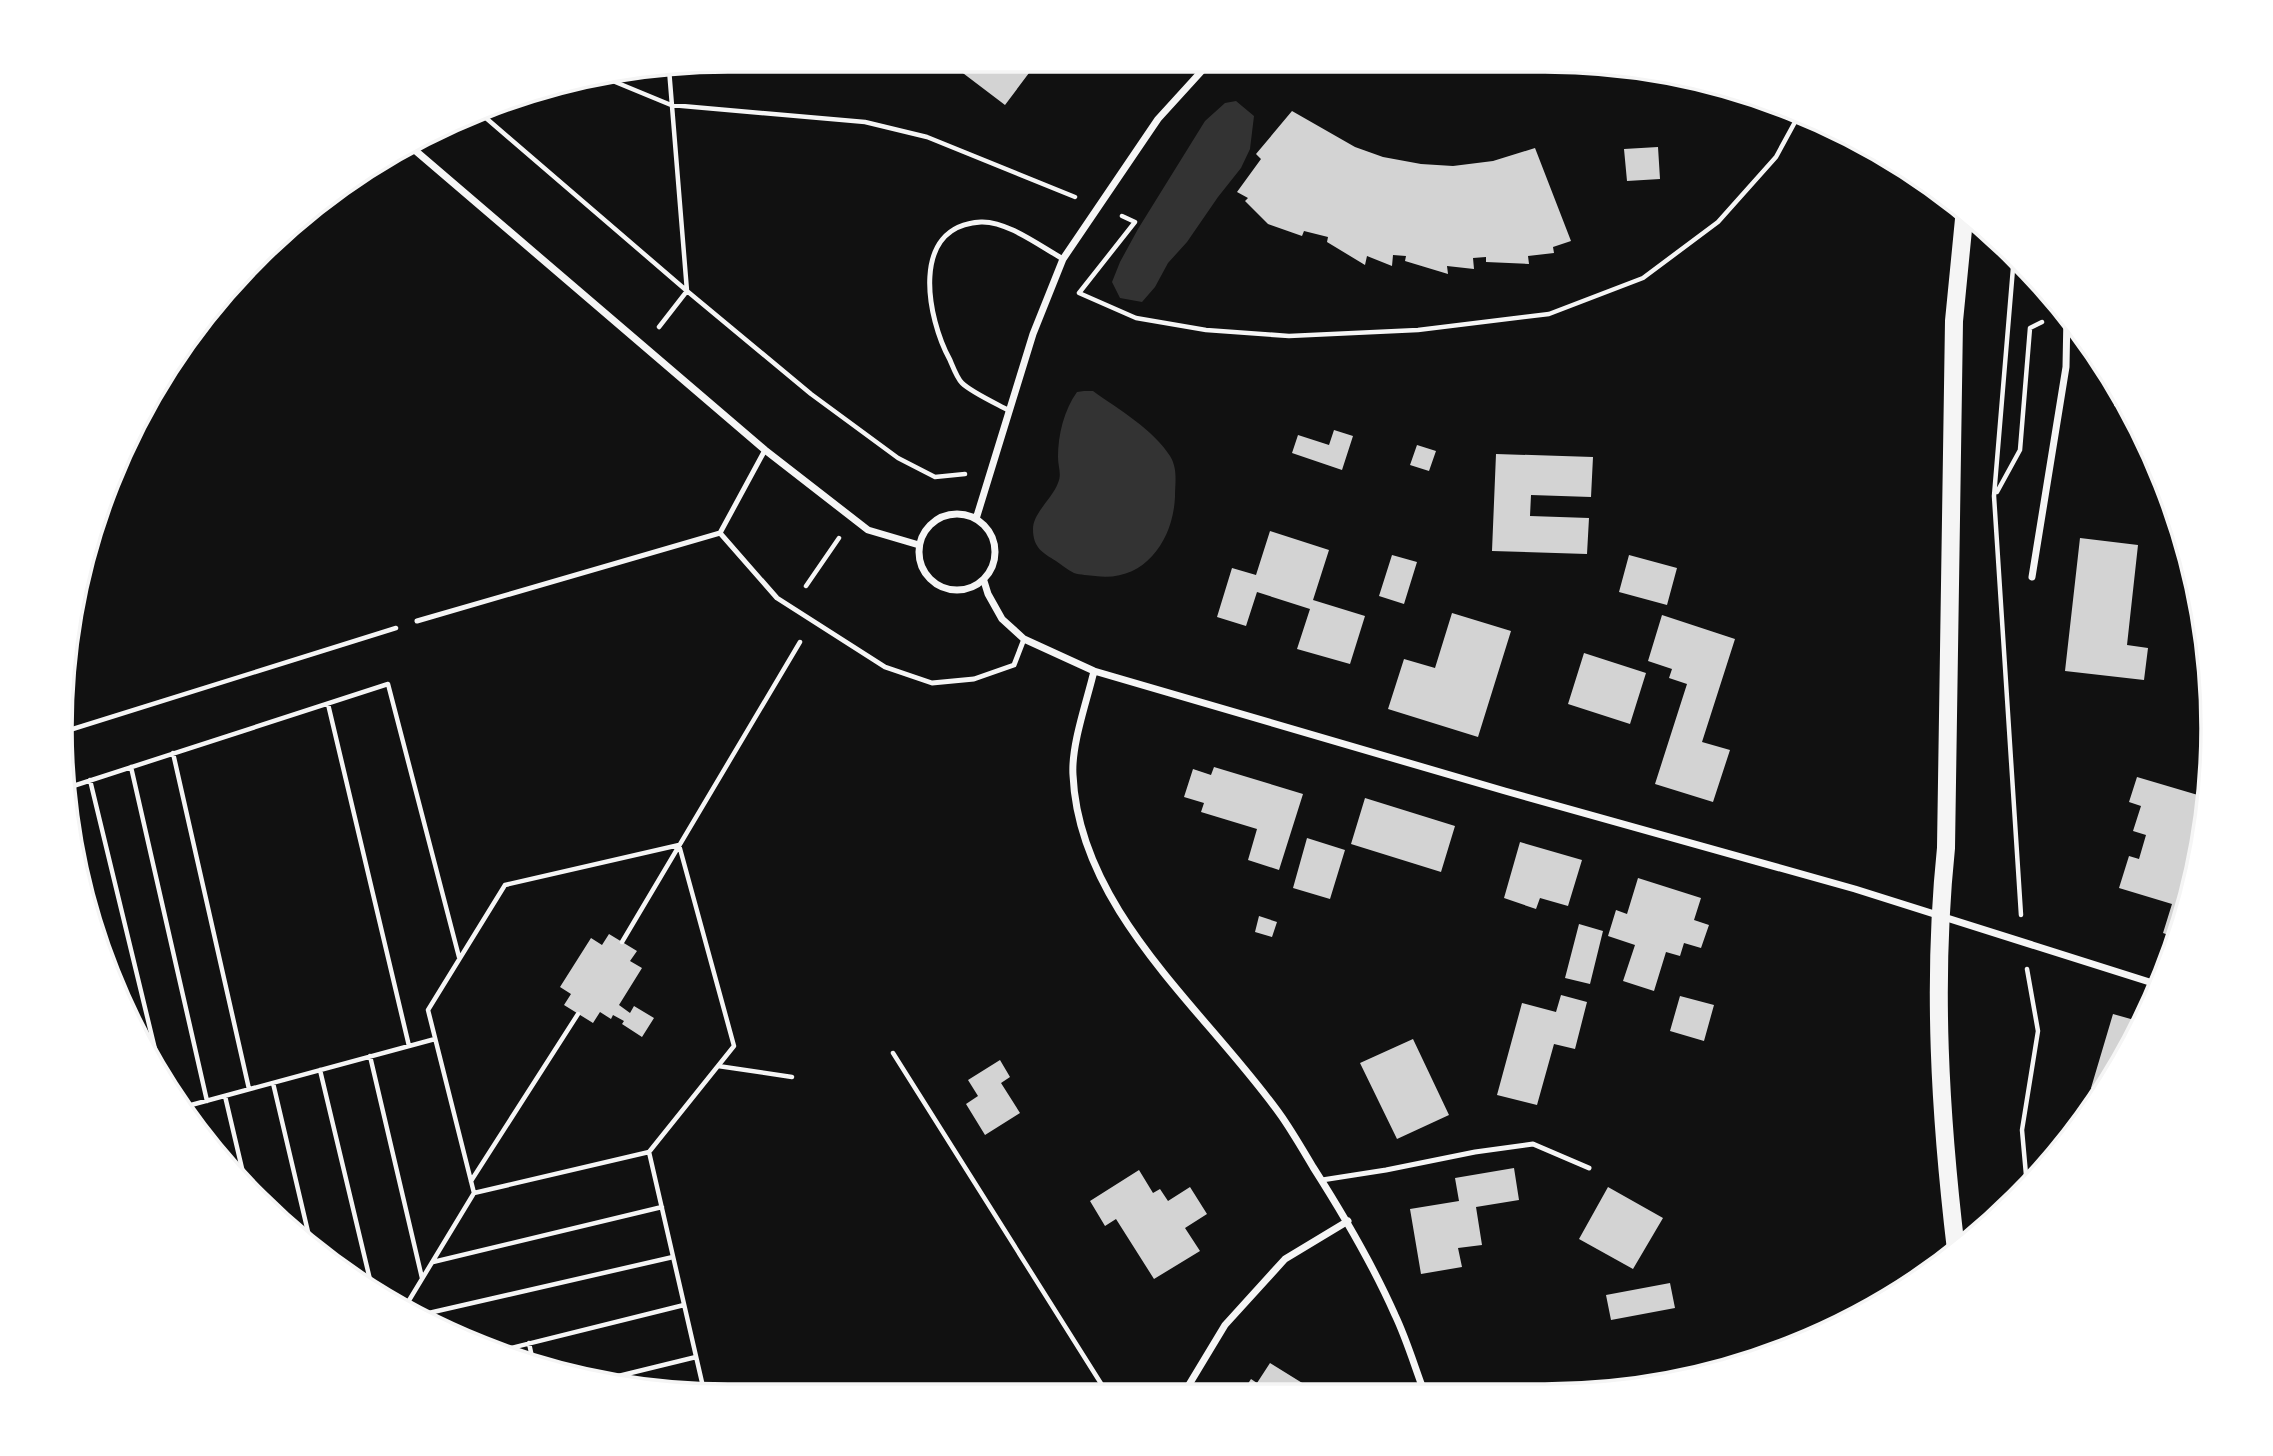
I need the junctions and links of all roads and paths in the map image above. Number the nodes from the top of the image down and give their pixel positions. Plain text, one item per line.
1 (1200, 72) edge
2 (669, 74) edge
3 (614, 82) edge
4 (671, 105) junction
5 (486, 118) edge
6 (1795, 122) edge
7 (416, 151) edge
8 (1098, 205) junction
9 (1964, 223) edge
10 (1063, 259) junction
11 (2013, 268) edge
12 (687, 291) junction
13 (2053, 316) dead end
14 (2067, 330) edge
15 (644, 346) junction
16 (1008, 410) junction
17 (765, 450) junction
18 (990, 473) junction
19 (1994, 496) junction
20 (853, 517) junction
21 (976, 519) junction
22 (720, 533) junction
23 (919, 544) junction
24 (2032, 577) dead end
25 (984, 581) junction
26 (792, 608) junction
27 (813, 620) junction
28 (417, 621) joint
29 (1024, 639) junction
30 (1094, 671) junction
31 (328, 704) junction
32 (72, 729) edge
33 (173, 754) junction
34 (131, 767) junction
35 (90, 780) junction
36 (74, 785) edge
37 (679, 845) junction
38 (1939, 915) junction
39 (622, 942) dead end
40 (2022, 942) junction
41 (459, 958) junction
42 (2150, 982) edge
43 (578, 1014) dead end
44 (435, 1039) junction
45 (154, 1045) edge
46 (409, 1046) junction
47 (893, 1053) dead end
48 (369, 1056) junction
49 (718, 1066) junction
50 (320, 1070) junction
51 (792, 1077) dead end
52 (273, 1083) junction
53 (249, 1089) junction
54 (225, 1096) junction
55 (207, 1101) junction
56 (191, 1105) edge
57 (649, 1152) junction
58 (242, 1168) edge
59 (1589, 1168) dead end
60 (2026, 1174) edge
61 (1322, 1180) junction
62 (471, 1181) junction
63 (474, 1193) junction
64 (662, 1207) junction
65 (1348, 1221) junction
66 (308, 1232) edge
67 (1955, 1240) edge
68 (673, 1257) junction
69 (433, 1262) junction
70 (370, 1278) edge
71 (422, 1278) junction
72 (409, 1301) edge
73 (684, 1305) junction
74 (430, 1313) edge
75 (529, 1343) junction
76 (513, 1347) edge
77 (531, 1354) edge
78 (696, 1357) junction
79 (621, 1375) edge
80 (702, 1383) edge
81 (1101, 1384) edge
82 (1190, 1384) edge
83 (1421, 1384) edge

1 - 8 street
2 - 4 path
3 - 4 path
4 - 8 path
4 - 12 path
5 - 12 path
6 - 8 path
7 - 15 street
8 - 10 street
9 - 38 main road
10 - 16 street
10 - 16 lane
11 - 19 path
12 - 15 path
12 - 18 path
13 - 19 path
14 - 24 street
15 - 17 street
16 - 18 street
17 - 20 street
17 - 22 lane
18 - 21 street
19 - 40 path
20 - 23 street
20 - 26 path
21 - 23 street
21 - 25 street
22 - 26 lane
22 - 28 lane
23 - 25 street
25 - 29 street
26 - 27 lane
27 - 29 lane
27 - 37 path
28 - 32 path
29 - 30 street
30 - 38 street
30 - 61 street
31 - 33 path
31 - 41 path
31 - 46 path
33 - 34 path
33 - 53 path
34 - 35 path
34 - 55 path
35 - 36 path
35 - 45 path
37 - 39 path
37 - 41 path
37 - 49 path
38 - 40 street
38 - 67 main road
40 - 42 street
40 - 60 path
41 - 44 path
43 - 62 path
44 - 46 path
44 - 62 path
46 - 48 path
47 - 81 path
48 - 50 path
48 - 71 path
49 - 51 path
49 - 57 path
50 - 52 path
50 - 70 path
52 - 53 path
52 - 66 path
53 - 54 path
54 - 55 path
54 - 58 path
55 - 56 path
57 - 63 path
57 - 64 path
59 - 61 lane
61 - 65 street
62 - 63 path
63 - 69 path
64 - 68 path
64 - 69 path
65 - 82 street
65 - 83 street
68 - 73 path
68 - 74 path
69 - 71 path
71 - 72 path
73 - 75 path
73 - 78 path
75 - 76 path
75 - 77 path
78 - 79 path
78 - 80 path

